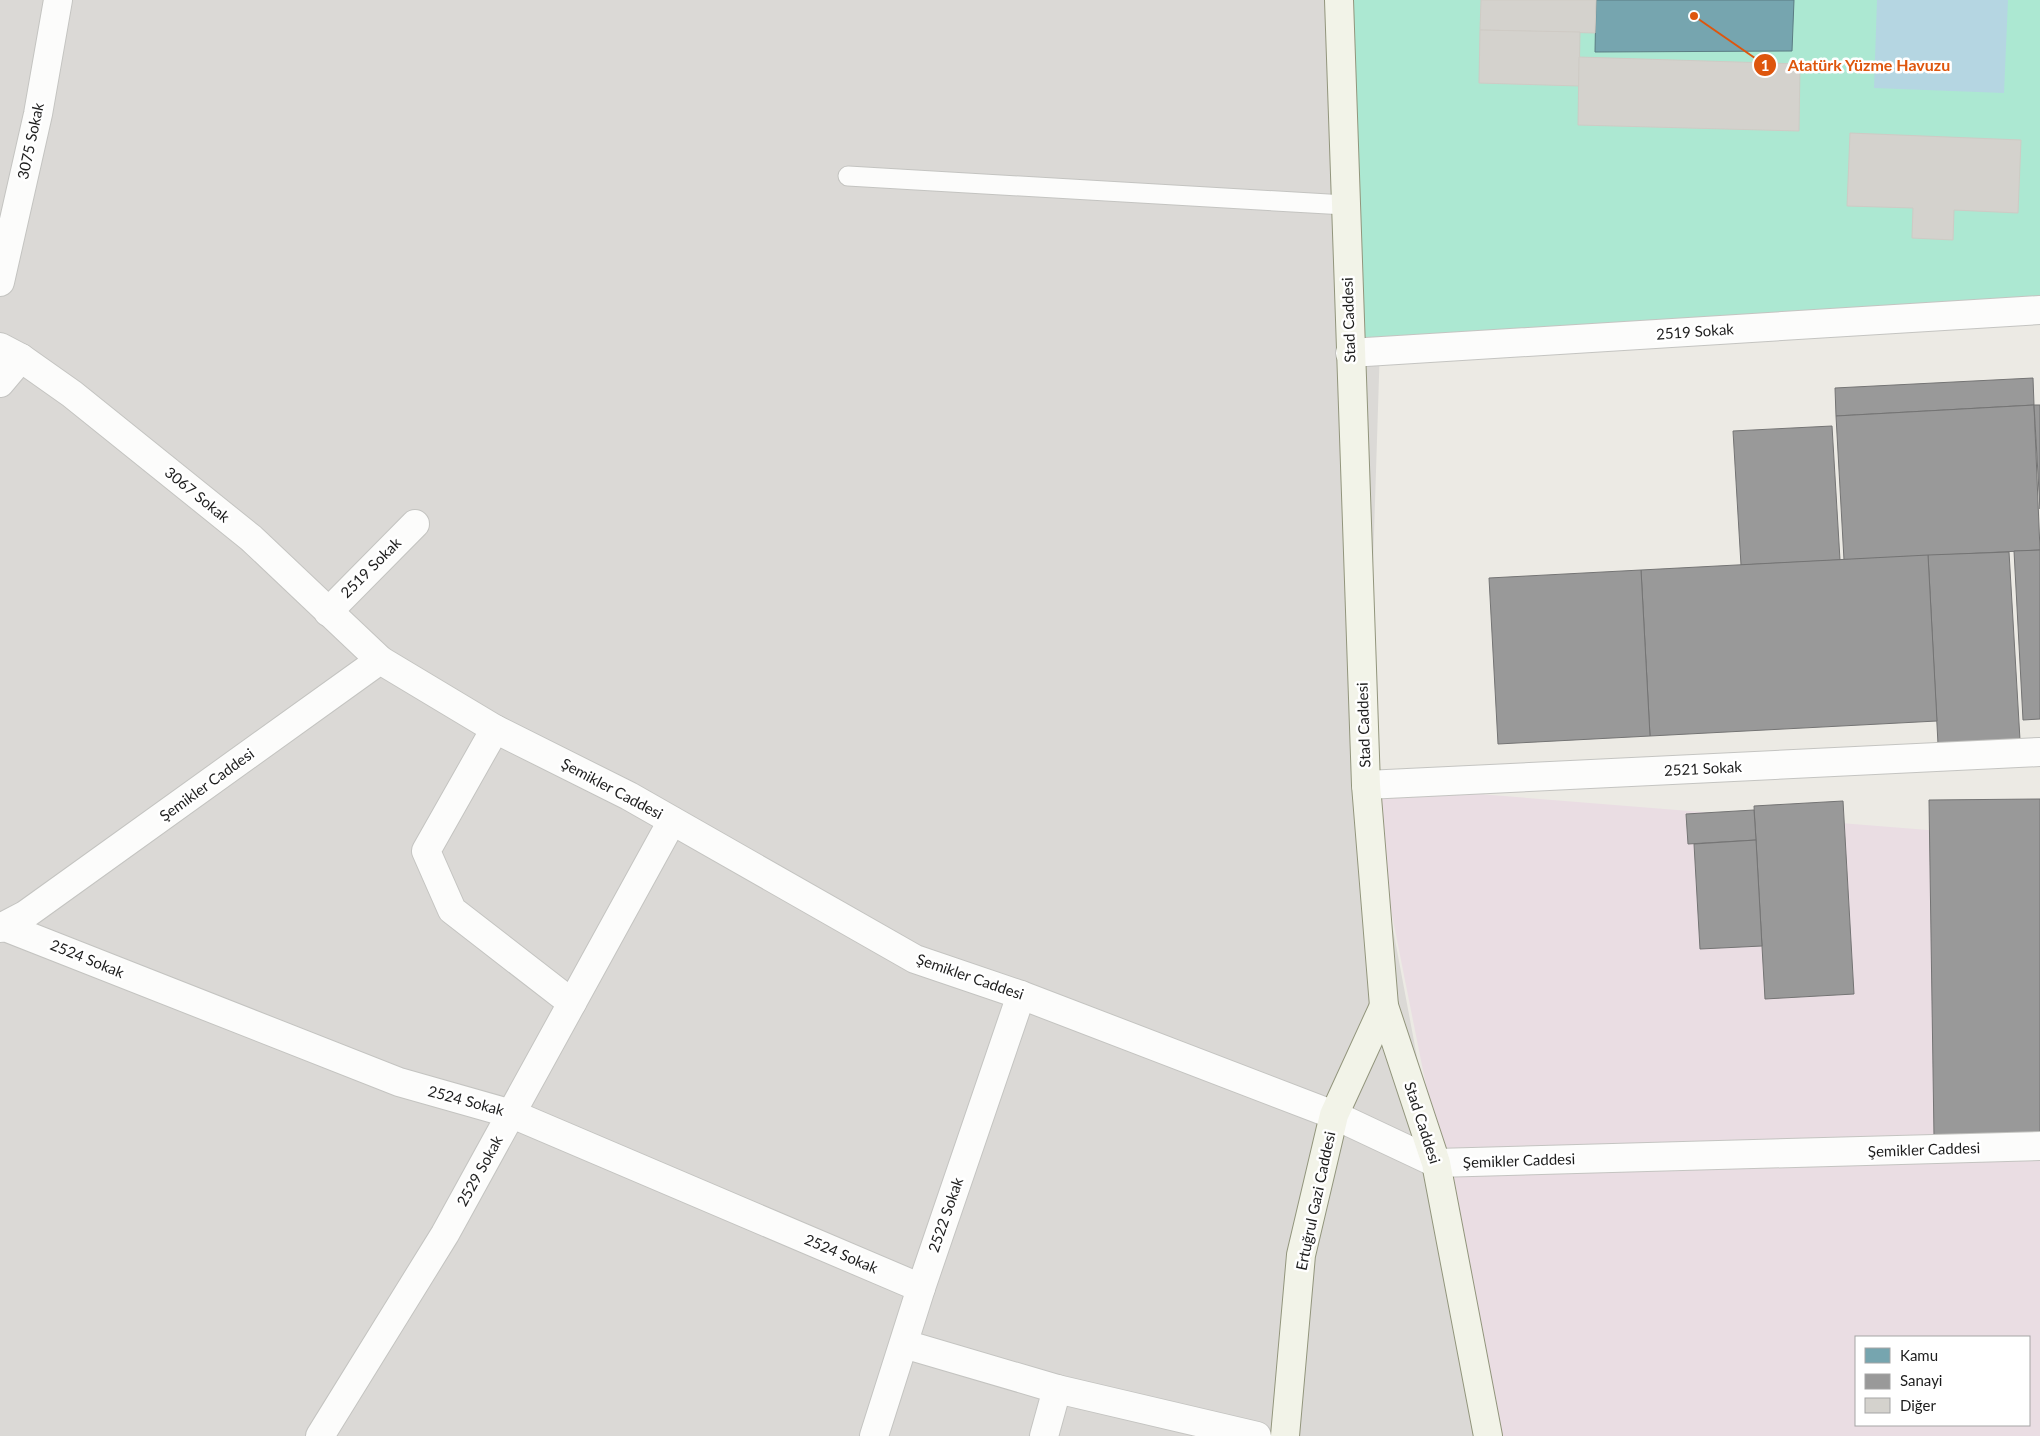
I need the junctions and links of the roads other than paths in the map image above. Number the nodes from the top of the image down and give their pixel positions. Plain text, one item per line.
1 (58, 0) edge
2 (1339, 0) edge
3 (848, 176) dead end
4 (1345, 204) junction
5 (0, 282) edge
6 (2040, 310) edge
7 (10, 352) edge
8 (1350, 353) junction
9 (0, 383) edge
10 (414, 524) dead end
11 (328, 612) junction
12 (380, 660) junction
13 (495, 729) junction
14 (2040, 752) edge
15 (1366, 785) junction
16 (672, 821) junction
17 (3, 928) edge
18 (1021, 995) junction
19 (572, 1003) junction
20 (1384, 1006) junction
21 (512, 1114) junction
22 (1334, 1115) junction
23 (2040, 1146) edge
24 (1436, 1164) junction
25 (922, 1288) junction
26 (904, 1344) junction
27 (1058, 1389) junction
28 (320, 1436) edge
29 (874, 1436) edge
30 (1044, 1436) edge
31 (1257, 1436) edge
32 (1285, 1436) edge
33 (1488, 1436) edge

1 - 5 street, 3075 Sokak
2 - 4 street, Stad Caddesi
3 - 4 lane
4 - 8 street, Stad Caddesi
6 - 8 street, 2519 Sokak
7 - 9 street
7 - 11 street, 3067 Sokak
8 - 15 street, Stad Caddesi
10 - 11 street, 2519 Sokak
11 - 12 street, 3067 Sokak
12 - 13 street, Şemikler Caddesi
12 - 17 street, Şemikler Caddesi
13 - 16 street, Şemikler Caddesi
13 - 19 street
14 - 15 street, 2521 Sokak
15 - 20 street, Stad Caddesi
16 - 18 street, Şemikler Caddesi
16 - 19 street, 2529 Sokak
17 - 21 street, 2524 Sokak
18 - 22 street, Şemikler Caddesi
18 - 25 street, 2522 Sokak
19 - 21 street, 2529 Sokak
20 - 22 street, Ertuğrul Gazi Caddesi
20 - 24 street, Stad Caddesi
21 - 25 street, 2524 Sokak
21 - 28 street, 2529 Sokak
22 - 24 street, Şemikler Caddesi
22 - 32 street, Ertuğrul Gazi Caddesi
23 - 24 street, Şemikler Caddesi
24 - 33 street, Stad Caddesi
25 - 26 street, 2522 Sokak
26 - 27 street
26 - 29 street, 2522 Sokak
27 - 30 street
27 - 31 street

